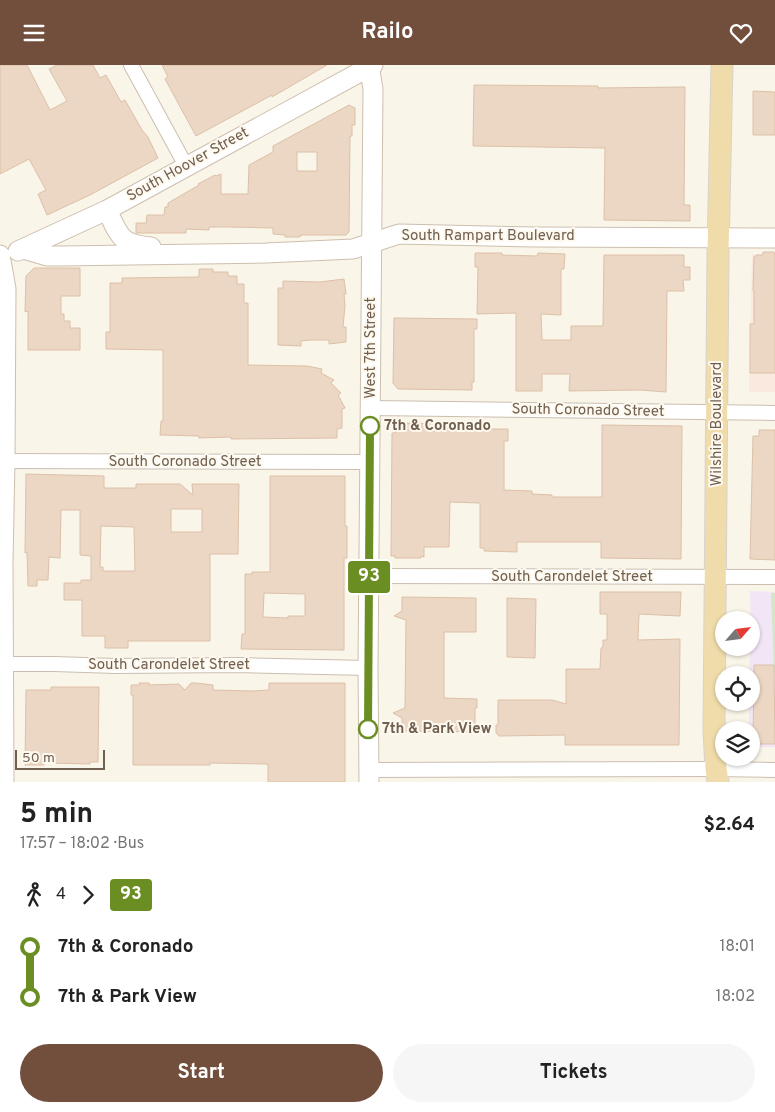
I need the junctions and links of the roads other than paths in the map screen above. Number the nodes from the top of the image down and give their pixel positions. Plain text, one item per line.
1 (131, 65) edge
2 (722, 65) edge
3 (371, 66) edge
4 (186, 166) junction
5 (108, 209) junction
6 (718, 237) junction
7 (775, 238) edge
8 (371, 243) junction
9 (23, 249) junction
10 (179, 253) junction
11 (0, 258) edge
12 (370, 408) junction
13 (718, 413) junction
14 (775, 413) edge
15 (3, 461) edge
16 (370, 462) junction
17 (369, 576) junction
18 (716, 577) junction
19 (775, 577) edge
20 (2, 664) edge
21 (368, 668) junction
22 (775, 770) edge
23 (717, 775) edge
24 (369, 776) edge
25 (4, 782) edge

1 - 4 street
2 - 6 main road, Wilshire Boulevard
3 - 4 street, South Hoover Street
3 - 8 street, West 7th Street
4 - 5 street, South Hoover Street
5 - 9 street, South Hoover Street
5 - 10 street
6 - 7 street, South Rampart Boulevard
6 - 8 street, South Rampart Boulevard
6 - 13 main road, Wilshire Boulevard
8 - 10 street, South Rampart Boulevard
8 - 12 street, West 7th Street
9 - 10 street, South Rampart Boulevard
9 - 11 street, South Hoover Street
11 - 15 street
12 - 13 street, South Coronado Street
12 - 16 street, West 7th Street
13 - 14 street, South Coronado Street
13 - 18 main road, Wilshire Boulevard
15 - 16 street, South Coronado Street
15 - 20 street
16 - 17 street, West 7th Street
17 - 18 street, South Carondelet Street
17 - 21 street, West 7th Street
18 - 19 street, South Carondelet Street
18 - 23 main road, Wilshire Boulevard
20 - 21 street, South Carondelet Street
20 - 25 street
21 - 24 street, West 7th Street
22 - 23 street
23 - 24 street

